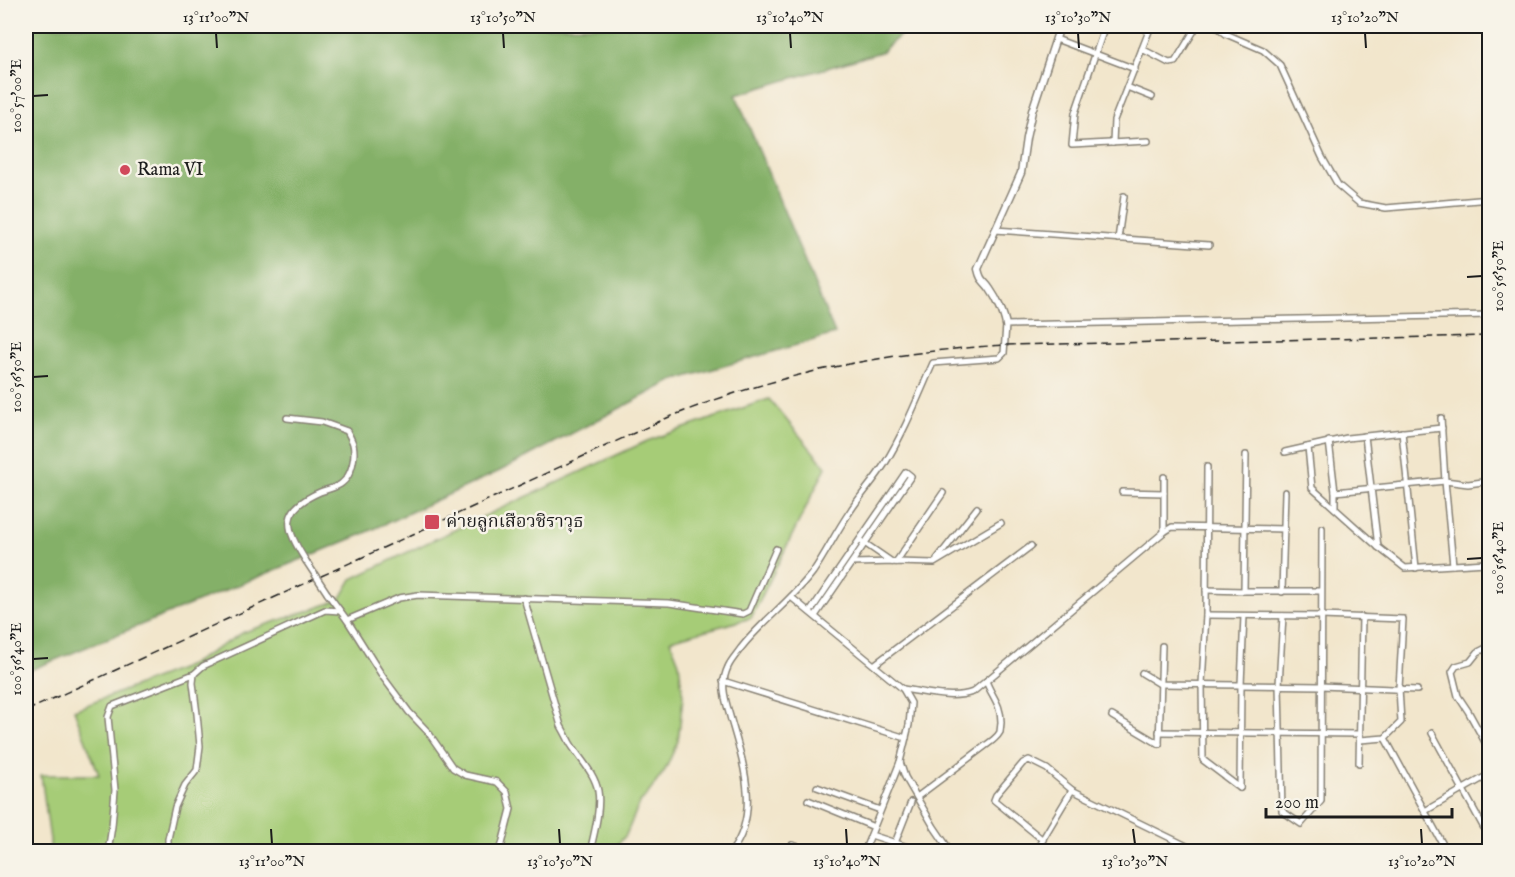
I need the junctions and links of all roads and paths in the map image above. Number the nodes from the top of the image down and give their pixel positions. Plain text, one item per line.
1 (1060, 26) edge
2 (1105, 26) edge
3 (1151, 26) edge
4 (1197, 26) edge
5 (1216, 26) edge
6 (1056, 39) junction
7 (1142, 49) junction
8 (1095, 54) junction
9 (1135, 69) junction
10 (1127, 87) junction
11 (1152, 97) dead end
12 (1148, 141) dead end
13 (1113, 143) junction
14 (1124, 196) dead end
15 (1490, 199) edge
16 (995, 231) junction
17 (1118, 239) junction
18 (1209, 245) dead end
19 (1490, 315) edge
20 (1006, 325) junction
21 (287, 418) dead end
22 (1441, 418) dead end
23 (1442, 428) junction
24 (1402, 432) junction
25 (1365, 436) junction
26 (1329, 441) junction
27 (1308, 447) junction
28 (1285, 452) dead end
29 (1246, 455) dead end
30 (1208, 467) dead end
31 (1164, 477) dead end
32 (1445, 481) junction
33 (1490, 481) edge
34 (1409, 483) junction
35 (1371, 488) junction
36 (1122, 492) dead end
37 (1285, 492) dead end
38 (1335, 492) junction
39 (942, 493) dead end
40 (1164, 493) junction
41 (888, 504) junction
42 (976, 508) dead end
43 (1335, 508) junction
44 (1001, 523) dead end
45 (1206, 528) junction
46 (1245, 528) junction
47 (1322, 528) dead end
48 (1284, 529) junction
49 (1164, 532) junction
50 (862, 542) junction
51 (1031, 546) dead end
52 (1378, 547) junction
53 (776, 549) dead end
54 (849, 561) junction
55 (894, 562) junction
56 (1486, 562) dead end
57 (934, 563) junction
58 (1453, 565) junction
59 (1416, 568) junction
60 (1206, 590) junction
61 (1244, 591) junction
62 (1322, 591) junction
63 (1282, 592) junction
64 (790, 597) junction
65 (524, 598) junction
66 (340, 611) junction
67 (812, 614) junction
68 (1206, 615) junction
69 (1244, 616) junction
70 (1283, 616) junction
71 (1321, 616) junction
72 (1362, 617) junction
73 (346, 620) junction
74 (1162, 646) dead end
75 (1490, 646) edge
76 (874, 665) junction
77 (1142, 673) dead end
78 (195, 674) junction
79 (723, 681) junction
80 (986, 681) junction
81 (1160, 684) junction
82 (1202, 684) junction
83 (1241, 684) junction
84 (1279, 685) junction
85 (1321, 686) junction
86 (1360, 687) junction
87 (903, 688) junction
88 (1399, 688) junction
89 (1417, 690) dead end
90 (1112, 716) dead end
91 (1159, 732) junction
92 (1203, 733) junction
93 (1432, 733) dead end
94 (1241, 734) junction
95 (1280, 734) junction
96 (1321, 734) junction
97 (1360, 737) junction
98 (906, 738) junction
99 (1384, 738) junction
100 (1490, 751) edge
101 (900, 762) junction
102 (1359, 763) dead end
103 (1490, 774) edge
104 (817, 787) dead end
105 (1072, 790) junction
106 (1462, 790) junction
107 (917, 797) junction
108 (808, 800) dead end
109 (911, 802) dead end
110 (880, 810) junction
111 (1425, 811) junction
112 (874, 827) junction
113 (871, 835) junction
114 (1490, 839) edge
115 (1043, 840) junction
116 (895, 843) junction
117 (792, 845) dead end
118 (1036, 849) edge
119 (108, 852) edge
120 (168, 852) edge
121 (500, 852) edge
122 (590, 852) edge
123 (731, 852) edge
124 (817, 852) edge
125 (864, 852) edge
126 (923, 852) edge
127 (951, 852) edge
128 (1048, 852) edge
129 (1199, 852) edge
130 (1447, 852) edge

1 - 6 street
2 - 8 street
3 - 7 street
4 - 7 street
5 - 15 street
6 - 8 street
6 - 16 street
7 - 9 street
8 - 9 street
8 - 13 street
9 - 10 street
10 - 11 street
10 - 13 street
12 - 13 street
14 - 17 street
16 - 17 street
16 - 20 street
17 - 18 street
19 - 20 street
20 - 64 street
21 - 66 street, bridge
22 - 23 street
23 - 24 street
23 - 32 street
24 - 25 street
24 - 34 street
25 - 26 street
25 - 35 street
26 - 27 street
26 - 38 street
27 - 28 street
27 - 43 street
29 - 46 street
30 - 45 street
31 - 40 street
32 - 33 street
32 - 34 street
32 - 58 street
34 - 35 street
34 - 59 street
35 - 38 street
35 - 52 street
36 - 40 street
37 - 48 street
38 - 43 street
39 - 55 street
40 - 49 street
41 - 41 street
41 - 50 street
42 - 57 street
43 - 52 street
44 - 57 street
45 - 46 street
45 - 49 street
45 - 60 street
46 - 48 street
46 - 61 street
47 - 62 street
48 - 63 street
49 - 80 street
50 - 54 street
50 - 55 street
51 - 76 street
52 - 59 street
53 - 65 street
54 - 55 street
54 - 67 street
55 - 57 street
56 - 58 street
58 - 59 street
60 - 61 street
60 - 68 street
61 - 63 street
62 - 63 street
62 - 71 street
64 - 67 street
64 - 79 street
65 - 73 street
65 - 122 street
66 - 73 street
66 - 78 street
67 - 76 street
68 - 69 street
68 - 82 street
69 - 70 street
69 - 83 street
70 - 71 street
70 - 84 street
71 - 72 street
71 - 85 street
72 - 86 street
72 - 88 street
73 - 121 street
74 - 81 street
75 - 100 street
76 - 87 street
77 - 81 street
78 - 119 street
78 - 120 street
79 - 98 street
79 - 123 street
80 - 87 street
80 - 107 street
81 - 82 street
81 - 91 street
82 - 83 street
82 - 92 street
83 - 84 street
83 - 94 street
84 - 85 street
84 - 95 street
85 - 86 street
85 - 96 street
86 - 88 street
86 - 97 street
87 - 98 street
88 - 89 street
88 - 99 street
90 - 91 street
91 - 92 street
92 - 94 street
92 - 94 street
93 - 106 street
94 - 95 street
95 - 96 street
95 - 96 street
96 - 97 street
97 - 99 street
97 - 102 street
98 - 101 street
99 - 111 street
101 - 107 street
101 - 110 street
103 - 106 street
104 - 110 street
105 - 115 street
105 - 115 street
105 - 129 street
106 - 111 street
106 - 114 street
107 - 127 street
108 - 112 street
109 - 116 street
110 - 112 street
111 - 130 street
112 - 113 street
113 - 116 street
113 - 125 street
115 - 118 street
116 - 126 street
117 - 124 street
118 - 128 street

